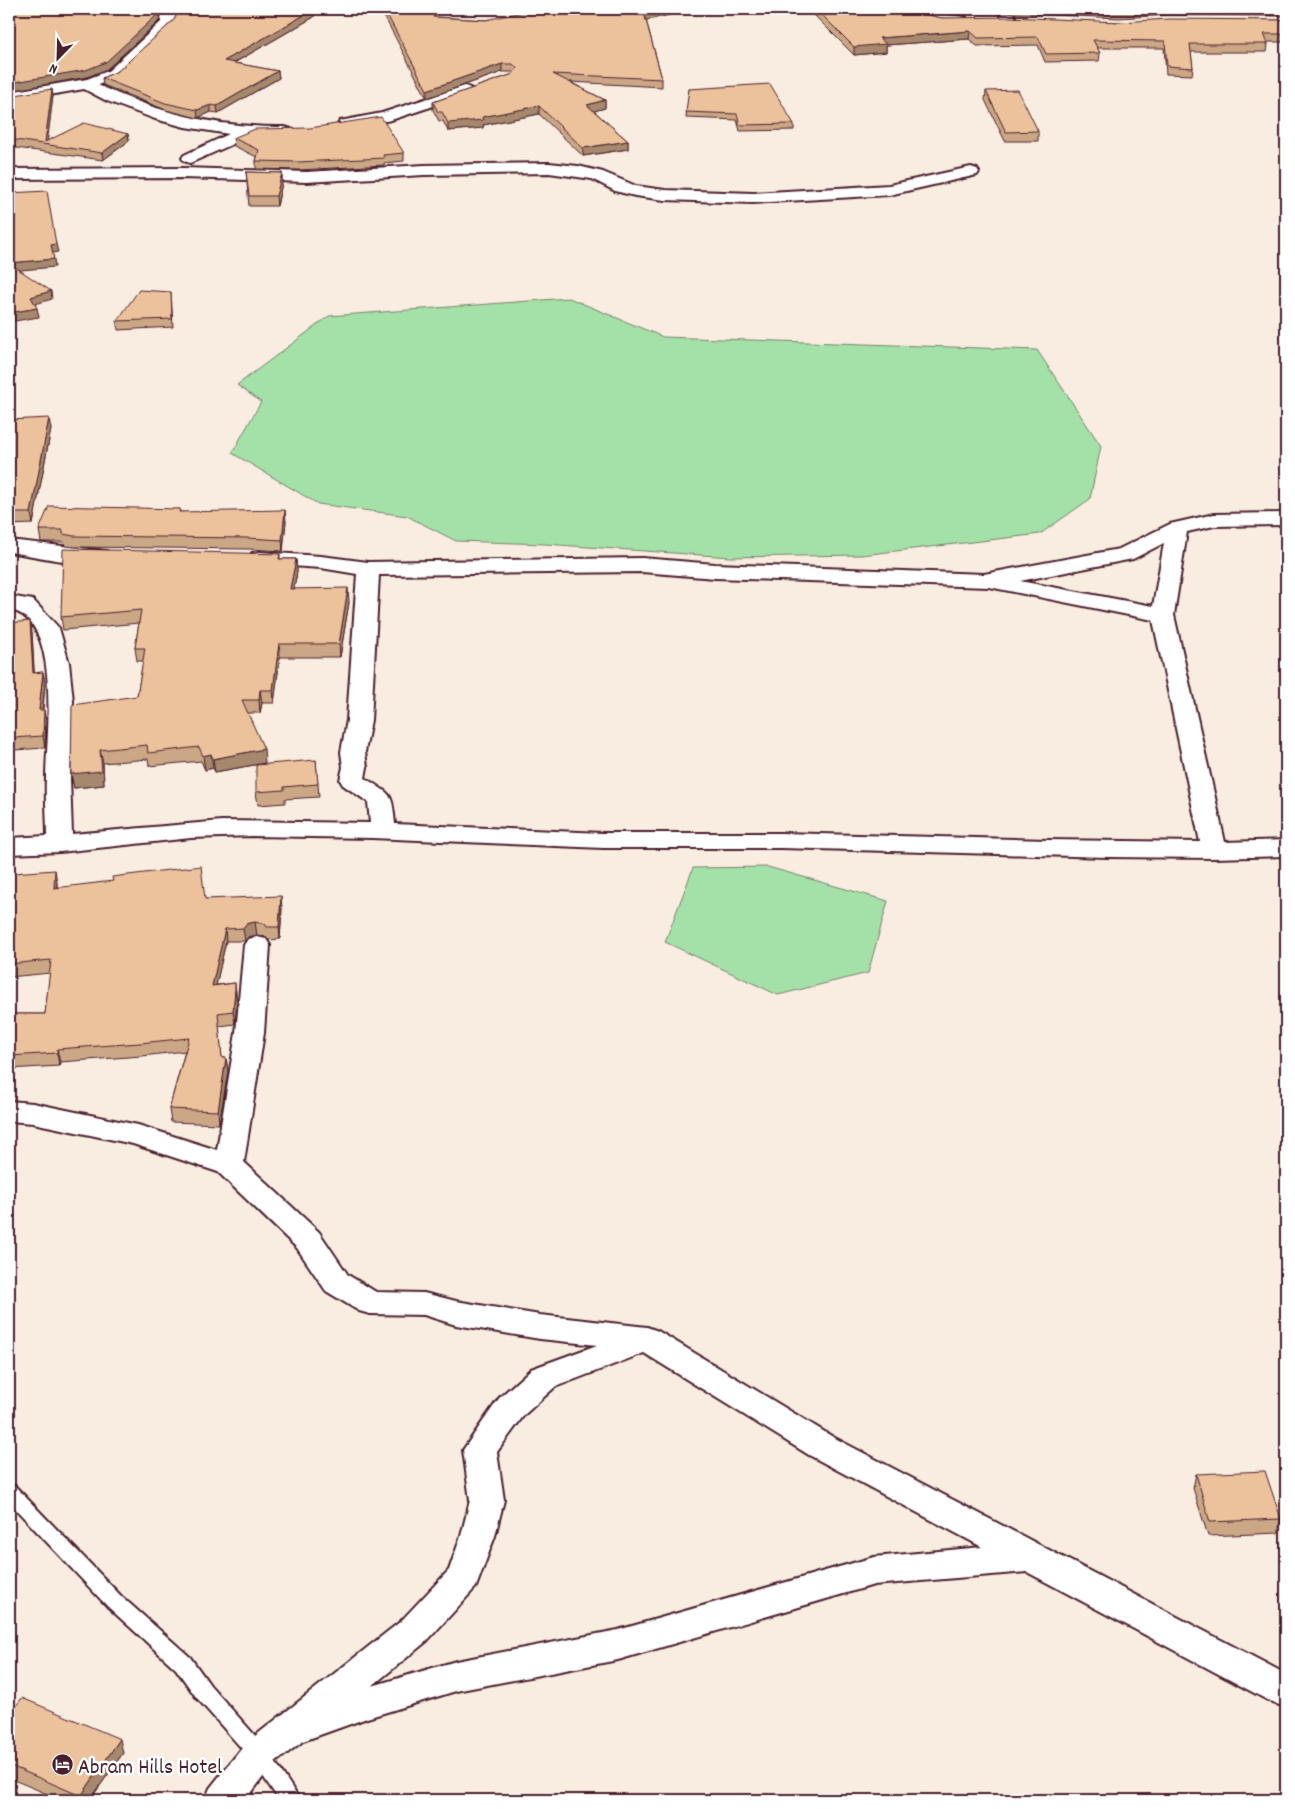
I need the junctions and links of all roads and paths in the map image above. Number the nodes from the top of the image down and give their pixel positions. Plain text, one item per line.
1 (168, 9) edge
2 (918, 9) edge
3 (1011, 16) edge
4 (90, 82) junction
5 (482, 86) edge
6 (9, 97) edge
7 (198, 124) junction
8 (328, 127) edge
9 (250, 131) junction
10 (301, 131) edge
11 (186, 166) junction
12 (971, 172) dead end
13 (9, 174) edge
14 (1286, 519) edge
15 (1176, 528) junction
16 (9, 546) edge
17 (122, 556) edge
18 (239, 557) edge
19 (368, 569) junction
20 (984, 581) junction
21 (9, 603) edge
22 (1163, 615) junction
23 (383, 831) junction
24 (60, 844) junction
25 (9, 846) edge
26 (1286, 848) edge
27 (1214, 850) junction
28 (257, 945) dead end
29 (17, 1116) edge
30 (229, 1165) junction
31 (647, 1339) junction
32 (9, 1491) edge
33 (1033, 1557) junction
34 (1286, 1692) edge
35 (289, 1730) junction
36 (259, 1754) junction
37 (224, 1800) edge
38 (290, 1800) edge

1 - 4 street
2 - 3 street
4 - 6 street
4 - 7 street
5 - 8 street
7 - 9 street
7 - 11 street
9 - 10 street
9 - 11 street
11 - 12 street
11 - 13 street
14 - 15 street
15 - 20 street
15 - 22 street
16 - 17 street
18 - 19 street
19 - 20 street
19 - 23 street
20 - 22 street
21 - 24 street
22 - 27 street
23 - 24 street
23 - 27 street
24 - 25 street
26 - 27 street
28 - 30 street
29 - 30 street
30 - 31 street
31 - 33 street
31 - 35 street
32 - 36 lane
33 - 34 street
33 - 35 street
35 - 36 street
36 - 37 street
36 - 38 lane

